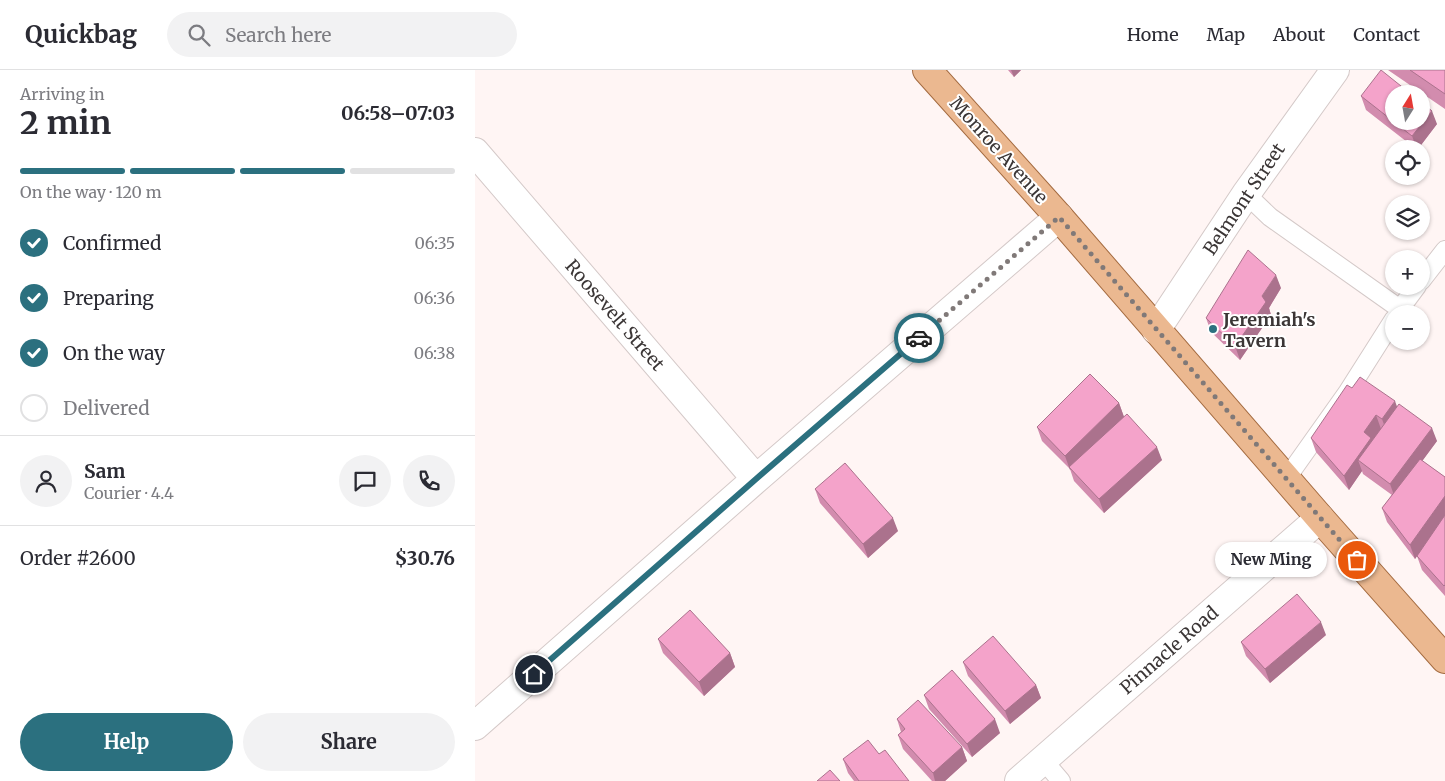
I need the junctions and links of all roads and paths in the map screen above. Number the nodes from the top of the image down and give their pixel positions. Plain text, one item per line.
1 (927, 70) edge
2 (1335, 70) edge
3 (475, 152) edge
4 (1246, 194) junction
5 (1059, 217) junction
6 (1445, 250) edge
7 (1430, 269) edge
8 (1385, 305) edge
9 (1156, 330) junction
10 (1385, 333) edge
11 (756, 479) junction
12 (1287, 479) junction
13 (1320, 518) junction
14 (1445, 659) edge
15 (475, 726) edge
16 (1043, 760) junction
17 (1019, 781) edge
18 (1061, 781) edge

1 - 5 main road, Monroe Avenue
2 - 4 street, Belmont Street
3 - 11 street, Roosevelt Street
4 - 8 lane
4 - 9 street, Belmont Street
5 - 9 main road, Monroe Avenue
5 - 11 street
6 - 7 lane
9 - 12 main road, Monroe Avenue
10 - 12 lane
11 - 15 street
12 - 13 main road, Monroe Avenue
13 - 14 main road, Monroe Avenue
13 - 16 street, Pinnacle Road
16 - 17 street, Pinnacle Road
16 - 18 lane

